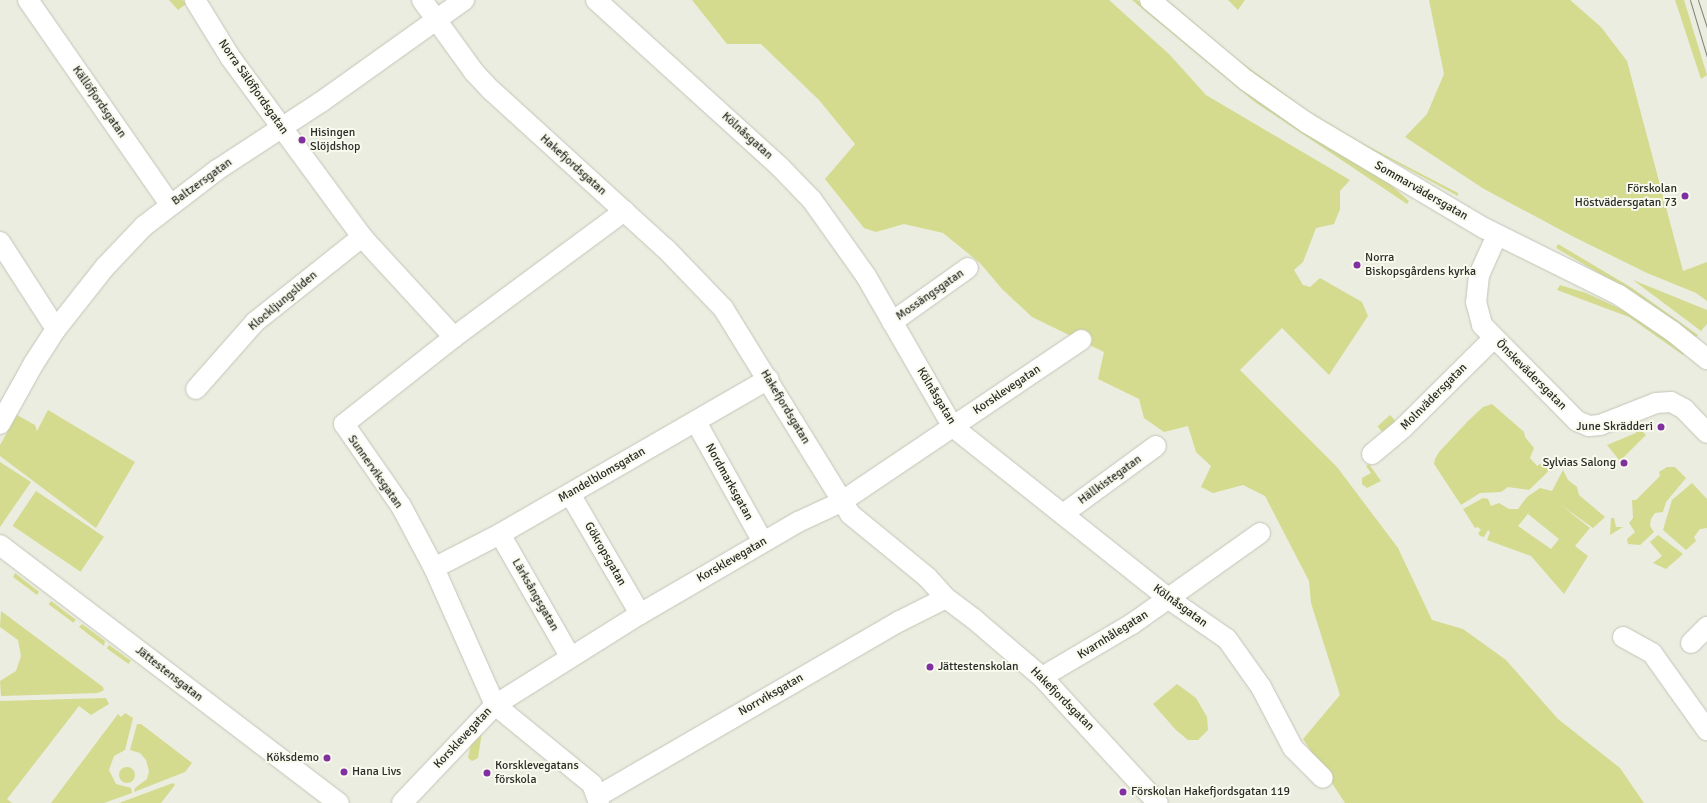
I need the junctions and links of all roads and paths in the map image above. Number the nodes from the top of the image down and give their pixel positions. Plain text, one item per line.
1 (28, 0) edge
2 (195, 0) edge
3 (422, 0) edge
4 (464, 0) edge
5 (596, 0) edge
6 (1150, 0) edge
7 (437, 20) junction
8 (281, 128) junction
9 (170, 204) junction
10 (624, 211) junction
11 (1497, 235) junction
12 (362, 237) junction
13 (0, 242) edge
14 (968, 268) dead end
15 (892, 322) junction
16 (56, 329) junction
17 (454, 337) junction
18 (1494, 338) junction
19 (1081, 340) dead end
20 (1707, 360) edge
21 (769, 379) junction
22 (196, 389) dead end
23 (696, 422) junction
24 (0, 424) edge
25 (953, 427) junction
26 (1707, 432) edge
27 (1156, 446) dead end
28 (1372, 454) dead end
29 (570, 494) junction
30 (841, 502) junction
31 (1063, 514) junction
32 (1260, 533) dead end
33 (500, 534) junction
34 (763, 542) junction
35 (0, 545) edge
36 (434, 568) junction
37 (946, 598) junction
38 (1169, 599) junction
39 (640, 614) junction
40 (1707, 627) edge
41 (1623, 637) dead end
42 (1691, 643) dead end
43 (570, 656) junction
44 (1042, 677) junction
45 (495, 705) junction
46 (1707, 730) edge
47 (1323, 778) dead end
48 (598, 799) edge
49 (339, 803) edge
50 (402, 803) edge
51 (1158, 803) edge

1 - 9 street, Källöfjordsgatan
2 - 8 street, Norra Sälöfjordsgatan
3 - 7 street, Hakefjordsgatan
4 - 7 street, Baltzersgatan
5 - 15 street, Kölnåsgatan
6 - 11 street, Sommarvädersgatan
7 - 8 street, Baltzersgatan
7 - 10 street, Hakefjordsgatan
8 - 9 street, Baltzersgatan
8 - 12 street, Norra Sälöfjordsgatan
9 - 16 street, Baltzersgatan
10 - 17 street, Sunnerviksgatan
10 - 21 street, Hakefjordsgatan
11 - 18 street, Önskevädersgatan
11 - 20 street, Sommarvädersgatan
12 - 17 street, Norra Sälöfjordsgatan
12 - 22 street, Klockljungsliden
13 - 16 street
14 - 15 street, Mossängsgatan
15 - 25 street, Kölnåsgatan
16 - 24 street, Baltzersgatan
17 - 36 street, Sunnerviksgatan
18 - 26 street, Önskevädersgatan
18 - 28 street, Molnvädersgatan
19 - 25 street, Korsklevegatan
21 - 23 street, Mandelblomsgatan
21 - 30 street, Hakefjordsgatan
23 - 29 street, Mandelblomsgatan
23 - 34 street, Nordmarksgatan
25 - 30 street, Korsklevegatan
25 - 31 street, Kölnåsgatan
27 - 31 street, Hällkistegatan
29 - 33 street, Mandelblomsgatan
29 - 39 street, Gökropsgatan
30 - 34 street, Korsklevegatan
30 - 37 street, Hakefjordsgatan
31 - 38 street, Kölnåsgatan
32 - 38 street, Kvarnhålegatan
33 - 36 street, Mandelblomsgatan
33 - 43 street, Lärksångsgatan
34 - 39 street, Korsklevegatan
35 - 49 street, Jättestensgatan
36 - 45 street, Sunnerviksgatan
37 - 44 street, Hakefjordsgatan
37 - 48 street, Norrviksgatan
38 - 44 street, Kvarnhålegatan
38 - 47 street, Kölnåsgatan
39 - 43 street, Korsklevegatan
40 - 42 street
41 - 46 street
43 - 45 street, Korsklevegatan
44 - 51 street, Hakefjordsgatan
45 - 48 street, Sunnerviksgatan
45 - 50 street, Korsklevegatan

